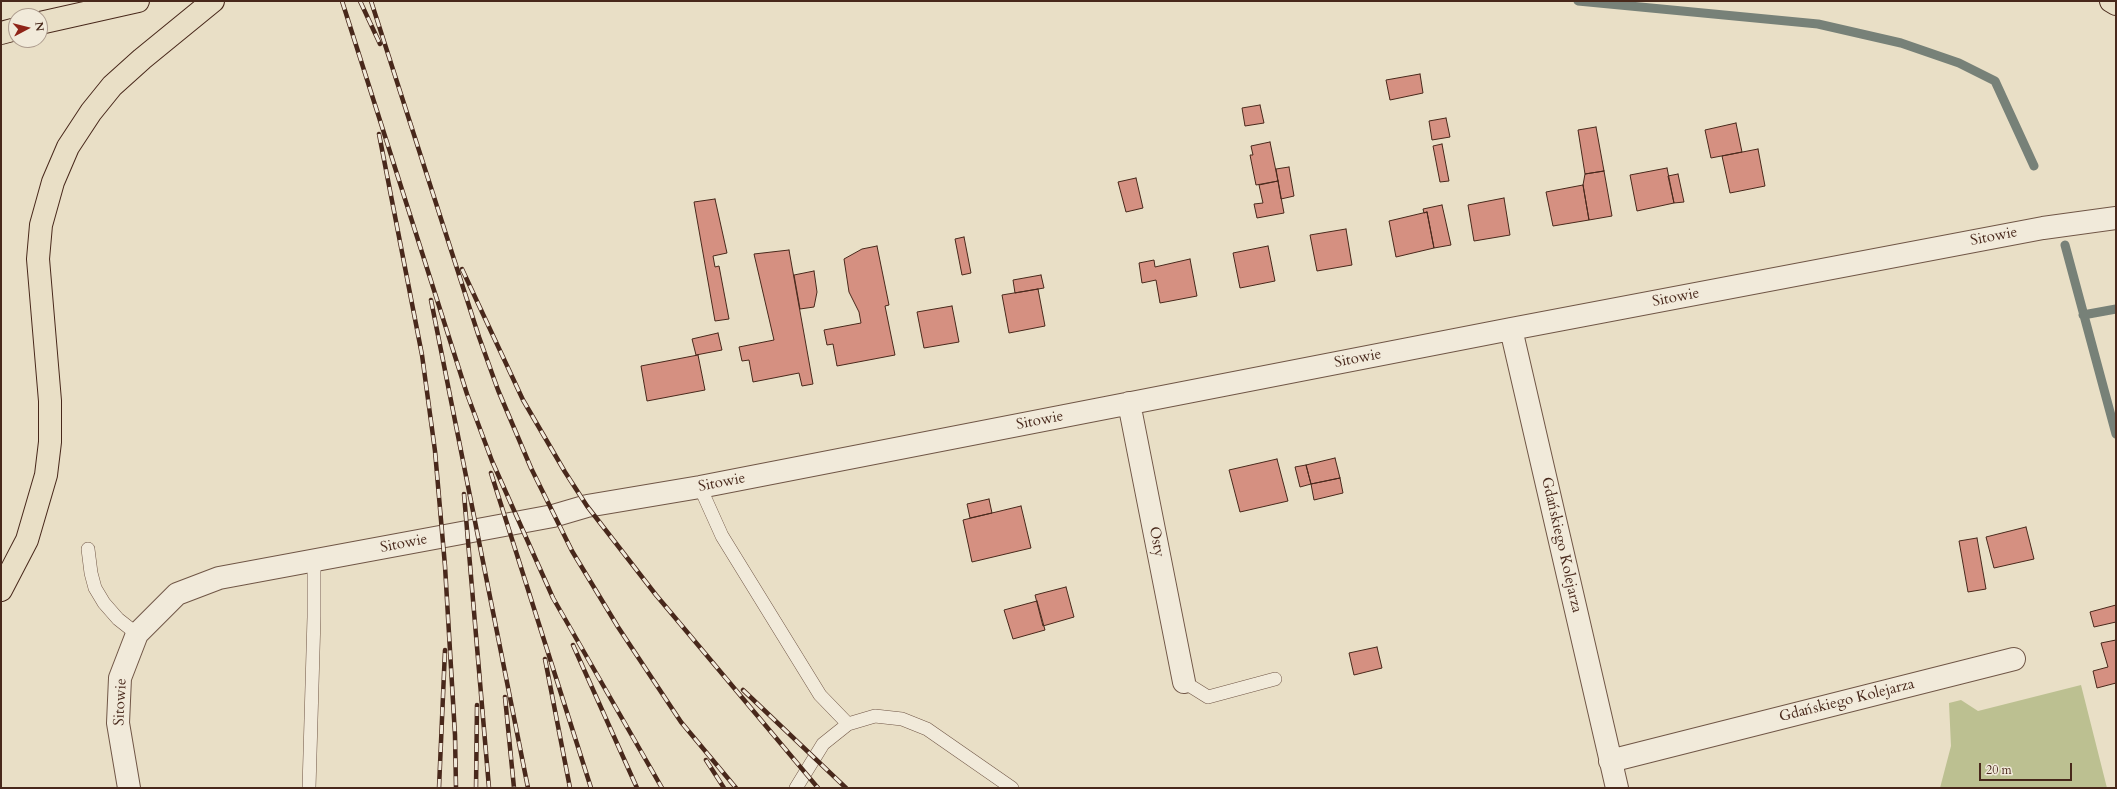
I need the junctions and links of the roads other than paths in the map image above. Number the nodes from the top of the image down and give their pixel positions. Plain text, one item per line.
1 (138, 1) edge
2 (213, 1) edge
3 (2111, 1) edge
4 (2116, 4) edge
5 (48, 21) edge
6 (2116, 218) edge
7 (1511, 329) junction
8 (1129, 403) junction
9 (700, 487) junction
10 (88, 549) dead end
11 (314, 561) junction
12 (1, 590) edge
13 (137, 634) junction
14 (2014, 659) dead end
15 (1275, 679) dead end
16 (1184, 682) joint
17 (848, 724) junction
18 (1610, 761) junction
19 (128, 788) edge
20 (309, 788) edge
21 (796, 788) edge
22 (1012, 788) edge
23 (1617, 788) edge

1 - 5 highway
2 - 12 highway
3 - 4 highway
6 - 7 street, Sitowie
7 - 8 street, Sitowie
7 - 18 street, Gdańskiego Kolejarza
8 - 9 street, Sitowie
8 - 16 street, Osty
9 - 11 street, Sitowie
9 - 17 lane
10 - 13 lane
11 - 13 street, Sitowie
11 - 20 lane
13 - 19 street, Sitowie
14 - 18 street, Gdańskiego Kolejarza
15 - 16 lane
17 - 21 lane
17 - 22 lane
18 - 23 street, Gdańskiego Kolejarza

